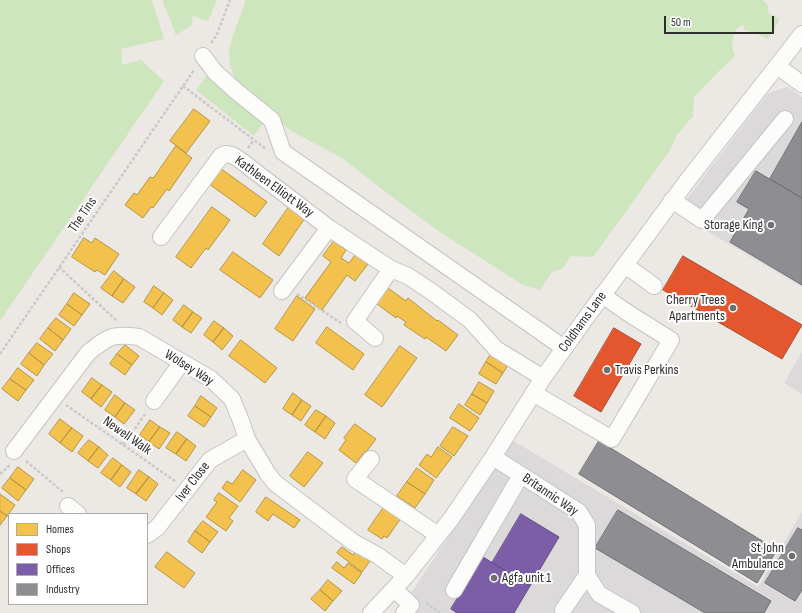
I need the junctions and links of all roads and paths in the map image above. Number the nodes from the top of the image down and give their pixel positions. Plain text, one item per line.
1 (802, 34) edge
2 (203, 56) dead end
3 (776, 66) junction
4 (802, 84) edge
5 (183, 86) dead end
6 (785, 119) dead end
7 (672, 200) junction
8 (329, 228) junction
9 (161, 237) dead end
10 (625, 265) junction
11 (59, 267) junction
12 (392, 268) junction
13 (654, 286) dead end
14 (284, 289) joint
15 (602, 295) junction
16 (355, 321) junction
17 (139, 337) junction
18 (375, 338) dead end
19 (564, 348) junction
20 (0, 354) edge
21 (182, 362) junction
22 (543, 378) junction
23 (533, 394) junction
24 (56, 398) junction
25 (154, 402) joint
26 (247, 439) junction
27 (123, 445) junction
28 (14, 451) joint
29 (493, 457) junction
30 (371, 459) dead end
31 (521, 475) junction
32 (187, 490) junction
33 (73, 510) edge
34 (148, 534) edge
35 (438, 535) junction
36 (587, 575) junction
37 (406, 576) junction
38 (394, 589) junction
39 (454, 590) dead end
40 (408, 609) edge
41 (563, 610) dead end
42 (371, 613) edge
43 (632, 613) edge

1 - 3 street, Coldhams Lane
2 - 19 street
3 - 4 street
3 - 7 street, Coldhams Lane
5 - 11 path, The Tins
6 - 7 street
7 - 10 street, Coldhams Lane
8 - 9 street, Kathleen Elliott Way
8 - 12 street, Kathleen Elliott Way
8 - 14 street
10 - 13 street
10 - 15 street, Coldhams Lane
11 - 17 path
11 - 20 path, The Tins
12 - 16 street
12 - 22 street, Kathleen Elliott Way
14 - 16 path
15 - 19 street, Coldhams Lane
15 - 23 street
16 - 18 street
17 - 21 street, Wolsey Way
17 - 24 street, Wolsey Way
19 - 22 street, Coldhams Lane
21 - 25 street
21 - 26 street, Wolsey Way
22 - 23 street, Coldhams Lane
23 - 29 street, Coldhams Lane
24 - 27 path, Newell Walk
24 - 28 street, Wolsey Way
25 - 27 path
26 - 32 street, Iver Close
26 - 37 street, Wolsey Way
27 - 32 path, Newell Walk
28 - 33 path
29 - 31 street, Britannic Way
29 - 35 street, Coldhams Lane
30 - 35 street
31 - 36 street, Britannic Way
31 - 39 street
32 - 34 street, Iver Close
35 - 37 street, Coldhams Lane
36 - 41 street
36 - 43 street
37 - 38 street, Coldhams Lane
38 - 40 street
38 - 42 street, Coldhams Lane

